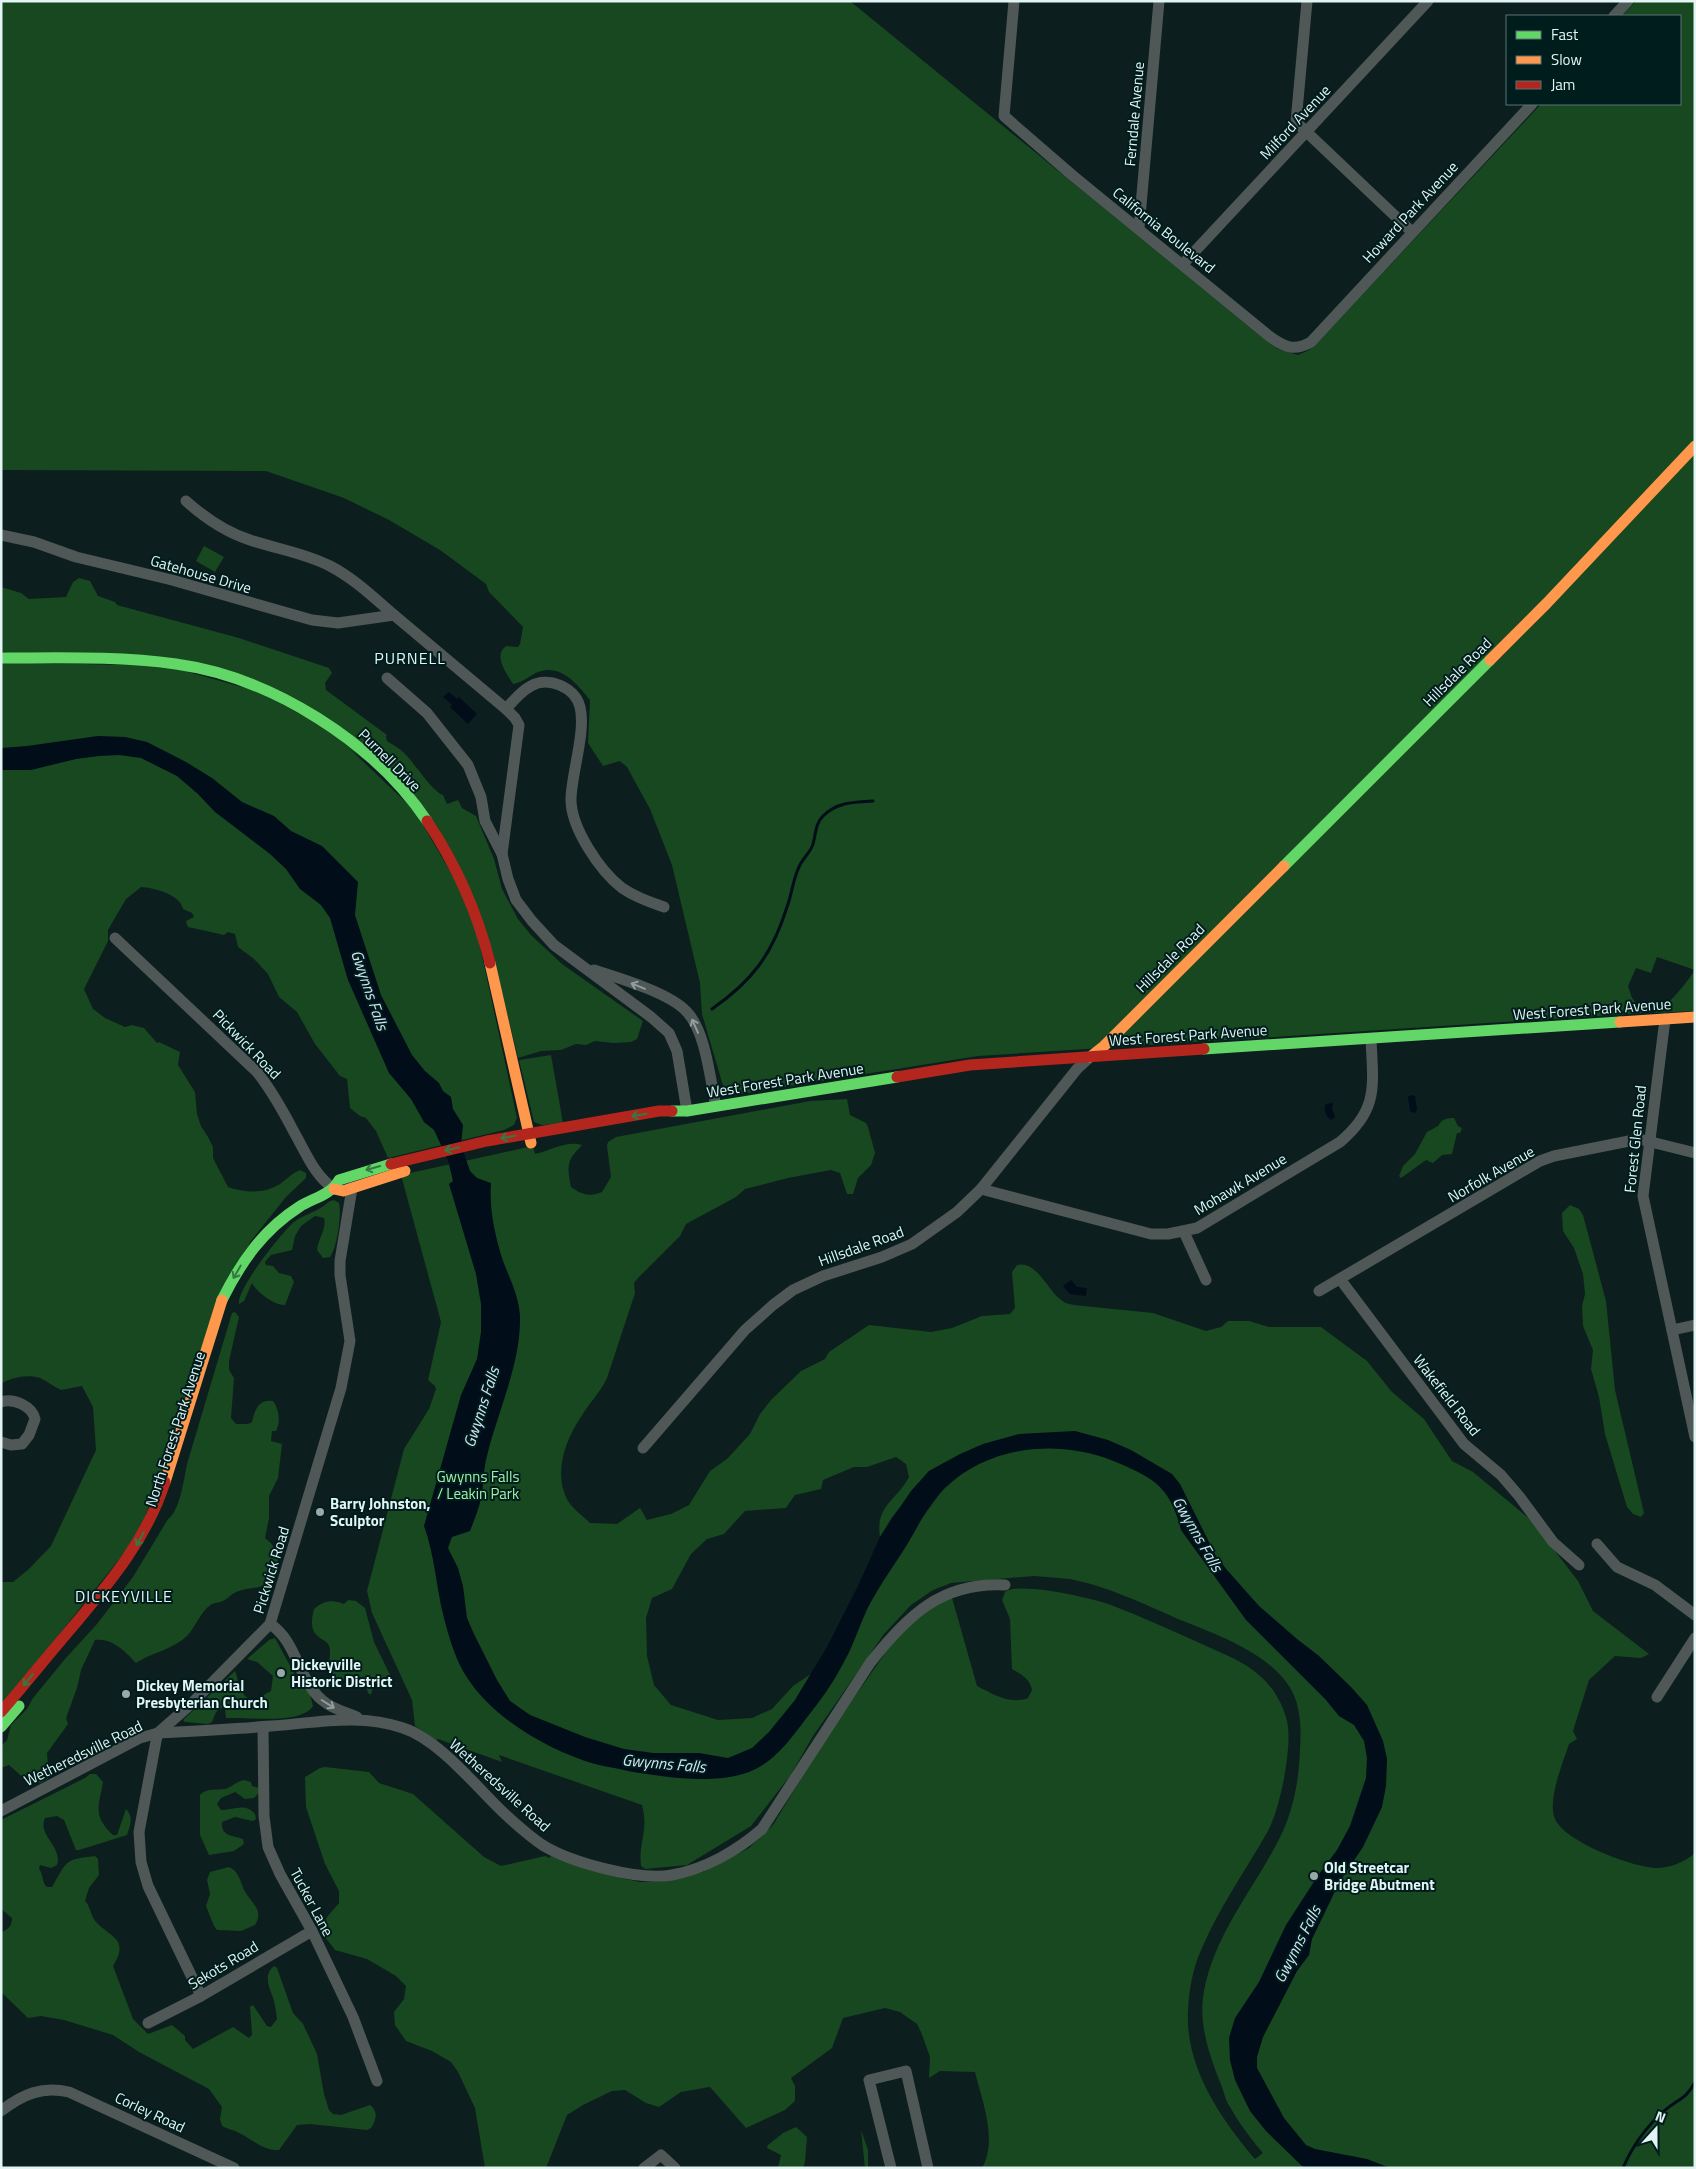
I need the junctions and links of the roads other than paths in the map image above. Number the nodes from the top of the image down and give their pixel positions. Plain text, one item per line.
1 (1014, 1) edge
2 (1159, 1) edge
3 (1307, 1) edge
4 (1428, 1) edge
5 (1628, 1) edge
6 (1615, 15) edge
7 (1531, 105) edge
8 (1307, 132) junction
9 (1139, 228) junction
10 (1412, 232) junction
11 (1183, 264) junction
12 (1311, 342) joint
13 (1695, 446) edge
14 (186, 500) dead end
15 (1, 535) edge
16 (394, 616) junction
17 (1, 658) edge
18 (386, 678) dead end
19 (506, 709) junction
20 (502, 854) junction
21 (664, 907) dead end
22 (115, 938) dead end
23 (583, 966) junction
24 (1695, 1017) edge
25 (1664, 1019) junction
26 (1371, 1039) junction
27 (1090, 1057) junction
28 (716, 1106) junction
29 (687, 1111) junction
30 (530, 1138) junction
31 (1650, 1140) junction
32 (1695, 1153) edge
33 (418, 1162) junction
34 (352, 1188) junction
35 (334, 1189) junction
36 (981, 1189) junction
37 (280, 1222) junction
38 (1184, 1232) junction
39 (1340, 1279) junction
40 (1206, 1280) dead end
41 (1319, 1291) dead end
42 (1695, 1325) edge
43 (1672, 1330) junction
44 (1, 1402) edge
45 (1695, 1437) edge
46 (1, 1442) edge
47 (643, 1448) dead end
48 (1597, 1544) dead end
49 (1579, 1565) dead end
50 (1005, 1585) dead end
51 (1695, 1616) edge
52 (270, 1624) junction
53 (1695, 1638) edge
54 (1657, 1697) dead end
55 (1, 1712) edge
56 (361, 1719) junction
57 (1, 1727) edge
58 (263, 1727) junction
59 (158, 1733) junction
60 (1, 1811) edge
61 (312, 1931) junction
62 (201, 1996) junction
63 (148, 2023) dead end
64 (378, 2081) dead end
65 (1, 2111) edge
66 (234, 2168) edge
67 (644, 2168) edge
68 (676, 2168) edge
69 (891, 2168) edge
70 (928, 2168) edge

1 - 9 street, California Boulevard
2 - 9 street, Ferndale Avenue
3 - 8 street
4 - 8 street, Milford Avenue
5 - 6 street
7 - 10 street, Howard Park Avenue
8 - 10 street
8 - 11 street, Milford Avenue
9 - 11 street, California Boulevard
10 - 12 street, Howard Park Avenue
11 - 12 street, California Boulevard
13 - 27 main road, Hillsdale Road
14 - 16 street
15 - 16 street, Gatehouse Drive
16 - 19 street
17 - 30 main road, Purnell Drive
18 - 20 street
19 - 20 street
19 - 21 street
20 - 23 street
22 - 35 street, Pickwick Road
28 -> 23 street
23 - 29 street
24 - 25 main road, West Forest Park Avenue
25 - 26 main road, West Forest Park Avenue
25 - 31 street, Forest Glen Road
26 - 27 main road, West Forest Park Avenue
26 - 38 street, Mohawk Avenue
27 - 28 main road, West Forest Park Avenue
27 - 36 street, Hillsdale Road
28 - 29 main road, West Forest Park Avenue
29 - 30 main road, West Forest Park Avenue
30 - 33 main road, West Forest Park Avenue
31 - 32 street, Norfolk Avenue
31 - 39 street, Norfolk Avenue
31 - 43 street, Forest Glen Road
33 - 34 main road, North Forest Park Avenue
33 -> 35 main road, North Forest Park Avenue
34 - 35 main road, North Forest Park Avenue
34 - 52 street, Pickwick Road
35 - 37 main road, North Forest Park Avenue
36 - 38 street, Mohawk Avenue
36 - 47 street, Hillsdale Road
37 -> 55 main road, North Forest Park Avenue
37 - 57 main road, North Forest Park Avenue
38 - 40 street
39 - 41 street, Norfolk Avenue
39 - 49 street, Wakefield Road
42 - 43 street
43 - 45 street, Forest Glen Road
44 - 46 street
48 - 51 street
50 - 56 street, Wetheredsville Road
52 -> 56 street, Wetheredsville Road
52 - 59 street, Pickwick Road
53 - 54 street
56 - 58 street, Wetheredsville Road
58 - 59 street, Wetheredsville Road
58 - 61 street, Tucker Lane
59 - 60 street, Wetheredsville Road
59 - 62 street
61 - 62 street, Sekots Road
61 - 64 street, Tucker Lane
62 - 63 street, Sekots Road
65 - 66 street, Corley Road
67 - 68 street
69 - 70 street

